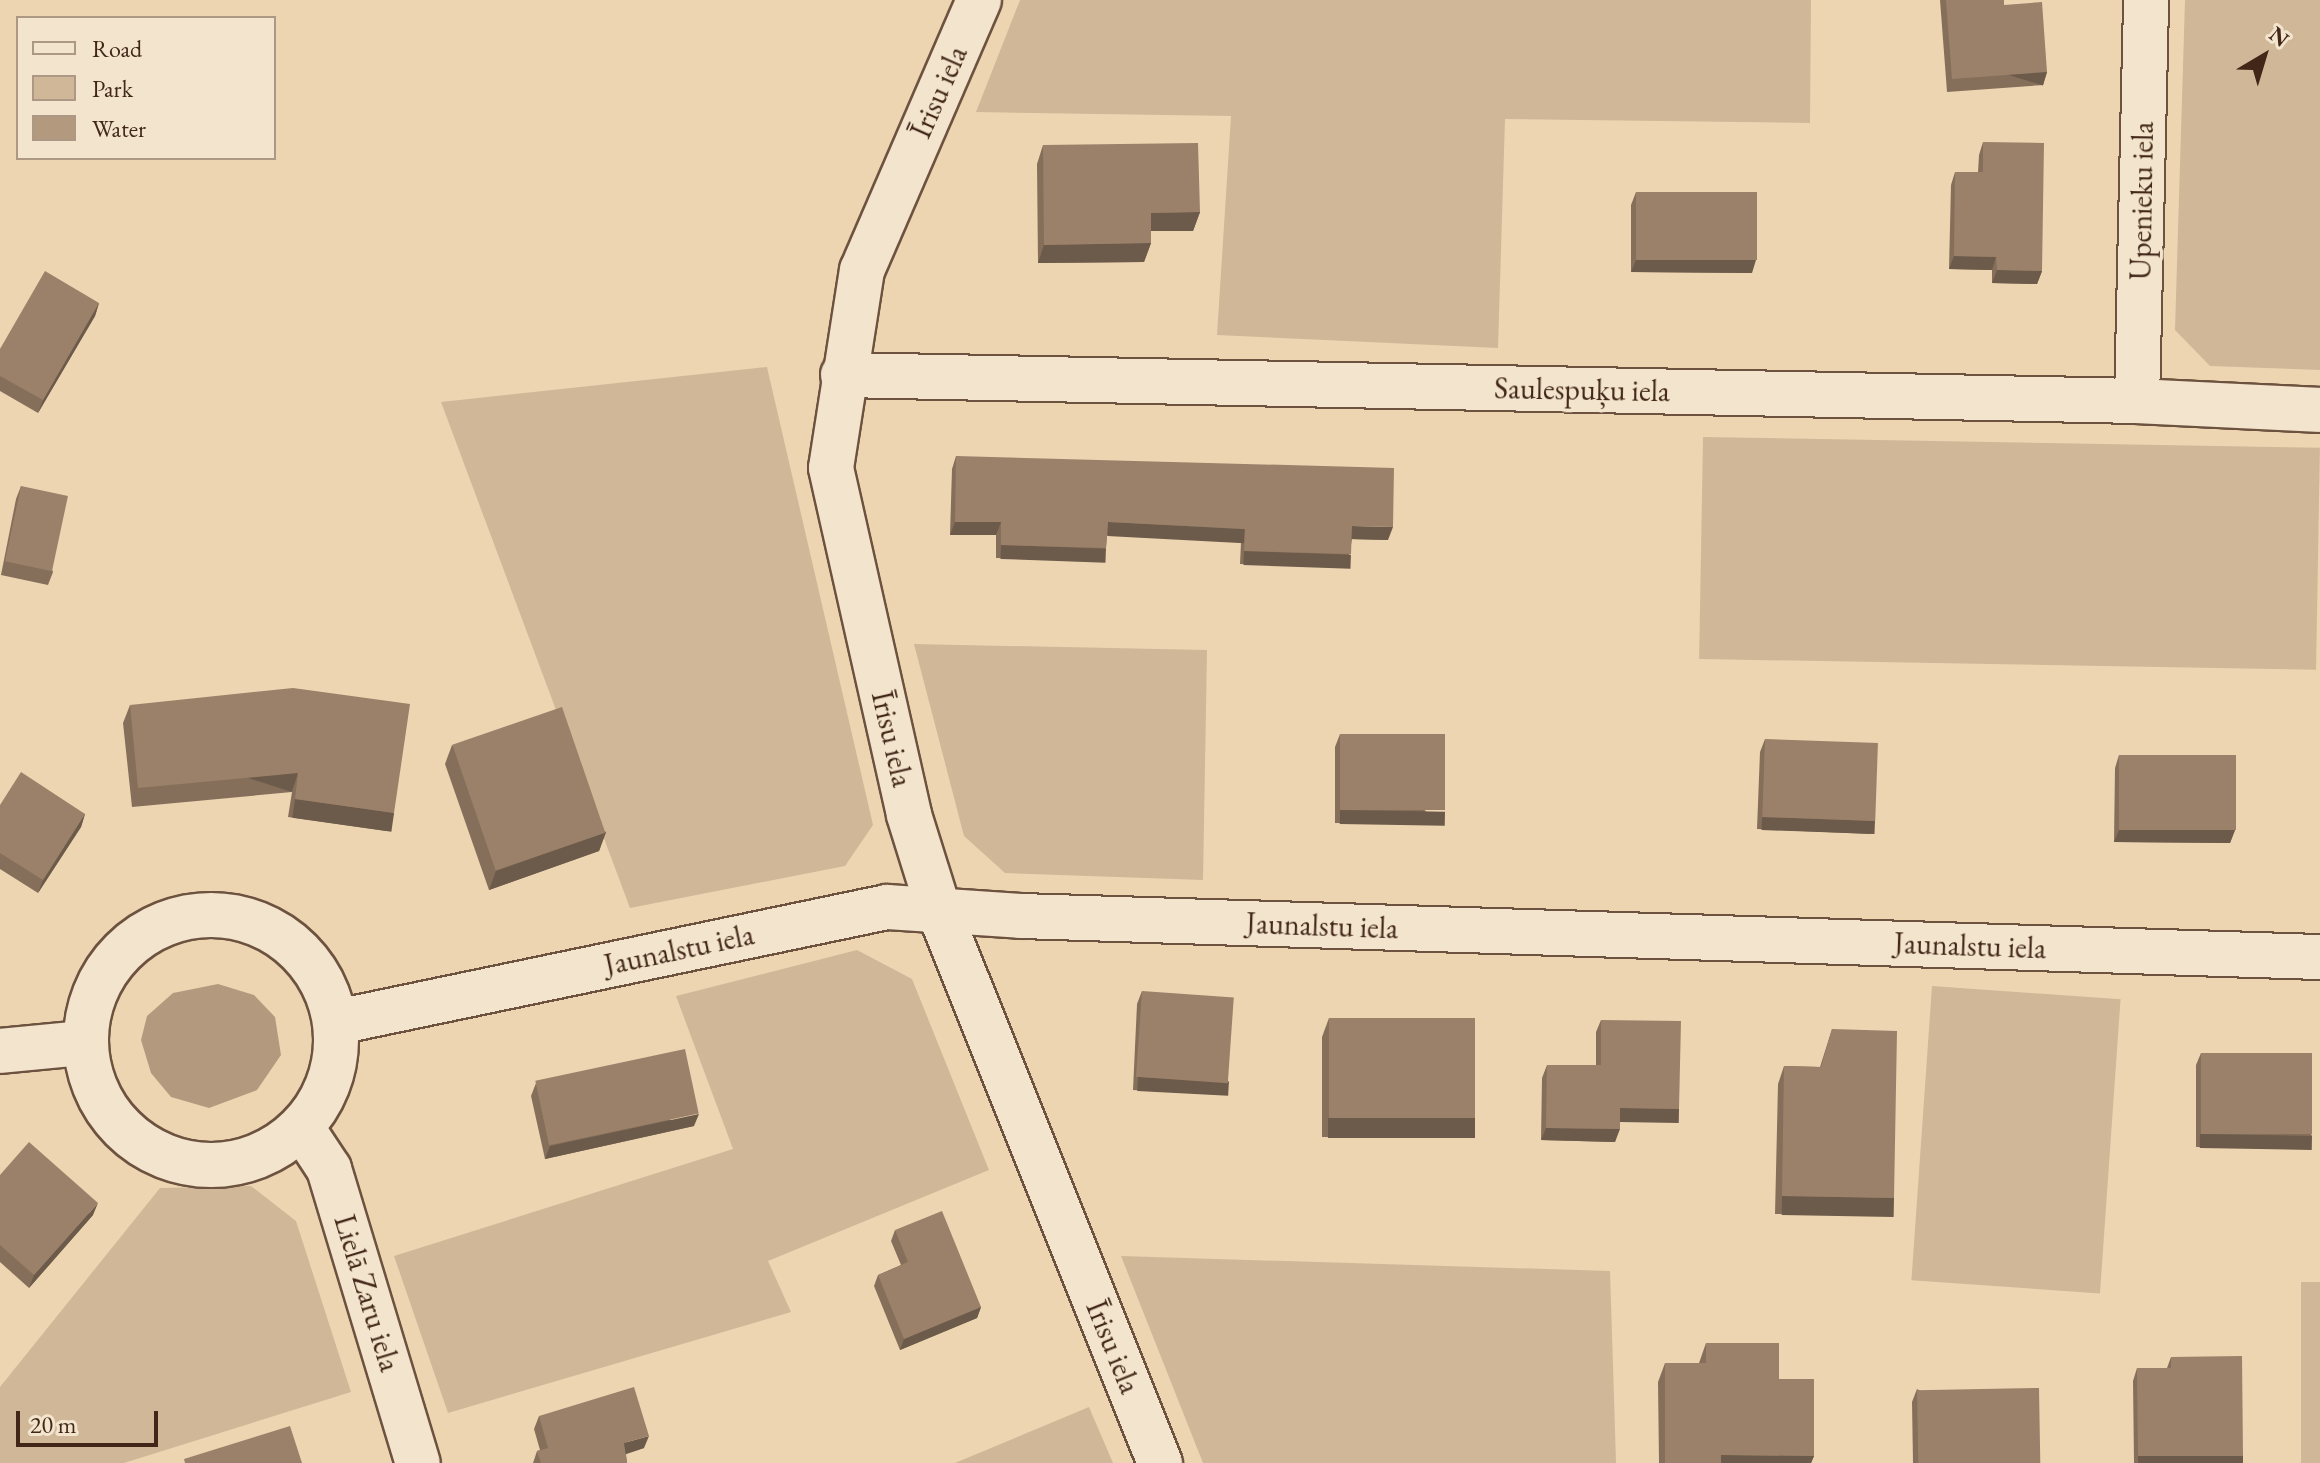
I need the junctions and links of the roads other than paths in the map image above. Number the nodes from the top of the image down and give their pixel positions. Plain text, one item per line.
1 (979, 0) edge
2 (2146, 0) edge
3 (843, 375) junction
4 (2137, 401) junction
5 (2320, 410) edge
6 (939, 911) junction
7 (2320, 957) edge
8 (337, 1022) junction
9 (83, 1043) junction
10 (0, 1051) edge
11 (302, 1128) junction
12 (418, 1463) edge
13 (1160, 1463) edge

1 - 3 street, Īrisu iela
2 - 4 street, Upenieku iela
3 - 4 street, Saulespuķu iela
3 - 6 street, Īrisu iela
4 - 5 street, Saulespuķu iela
6 - 7 street, Jaunalstu iela
6 - 8 street, Jaunalstu iela
6 - 13 street, Īrisu iela
8 - 9 street
8 - 11 street
9 - 10 street
9 - 11 street
11 - 12 street, Lielā Zaru iela

